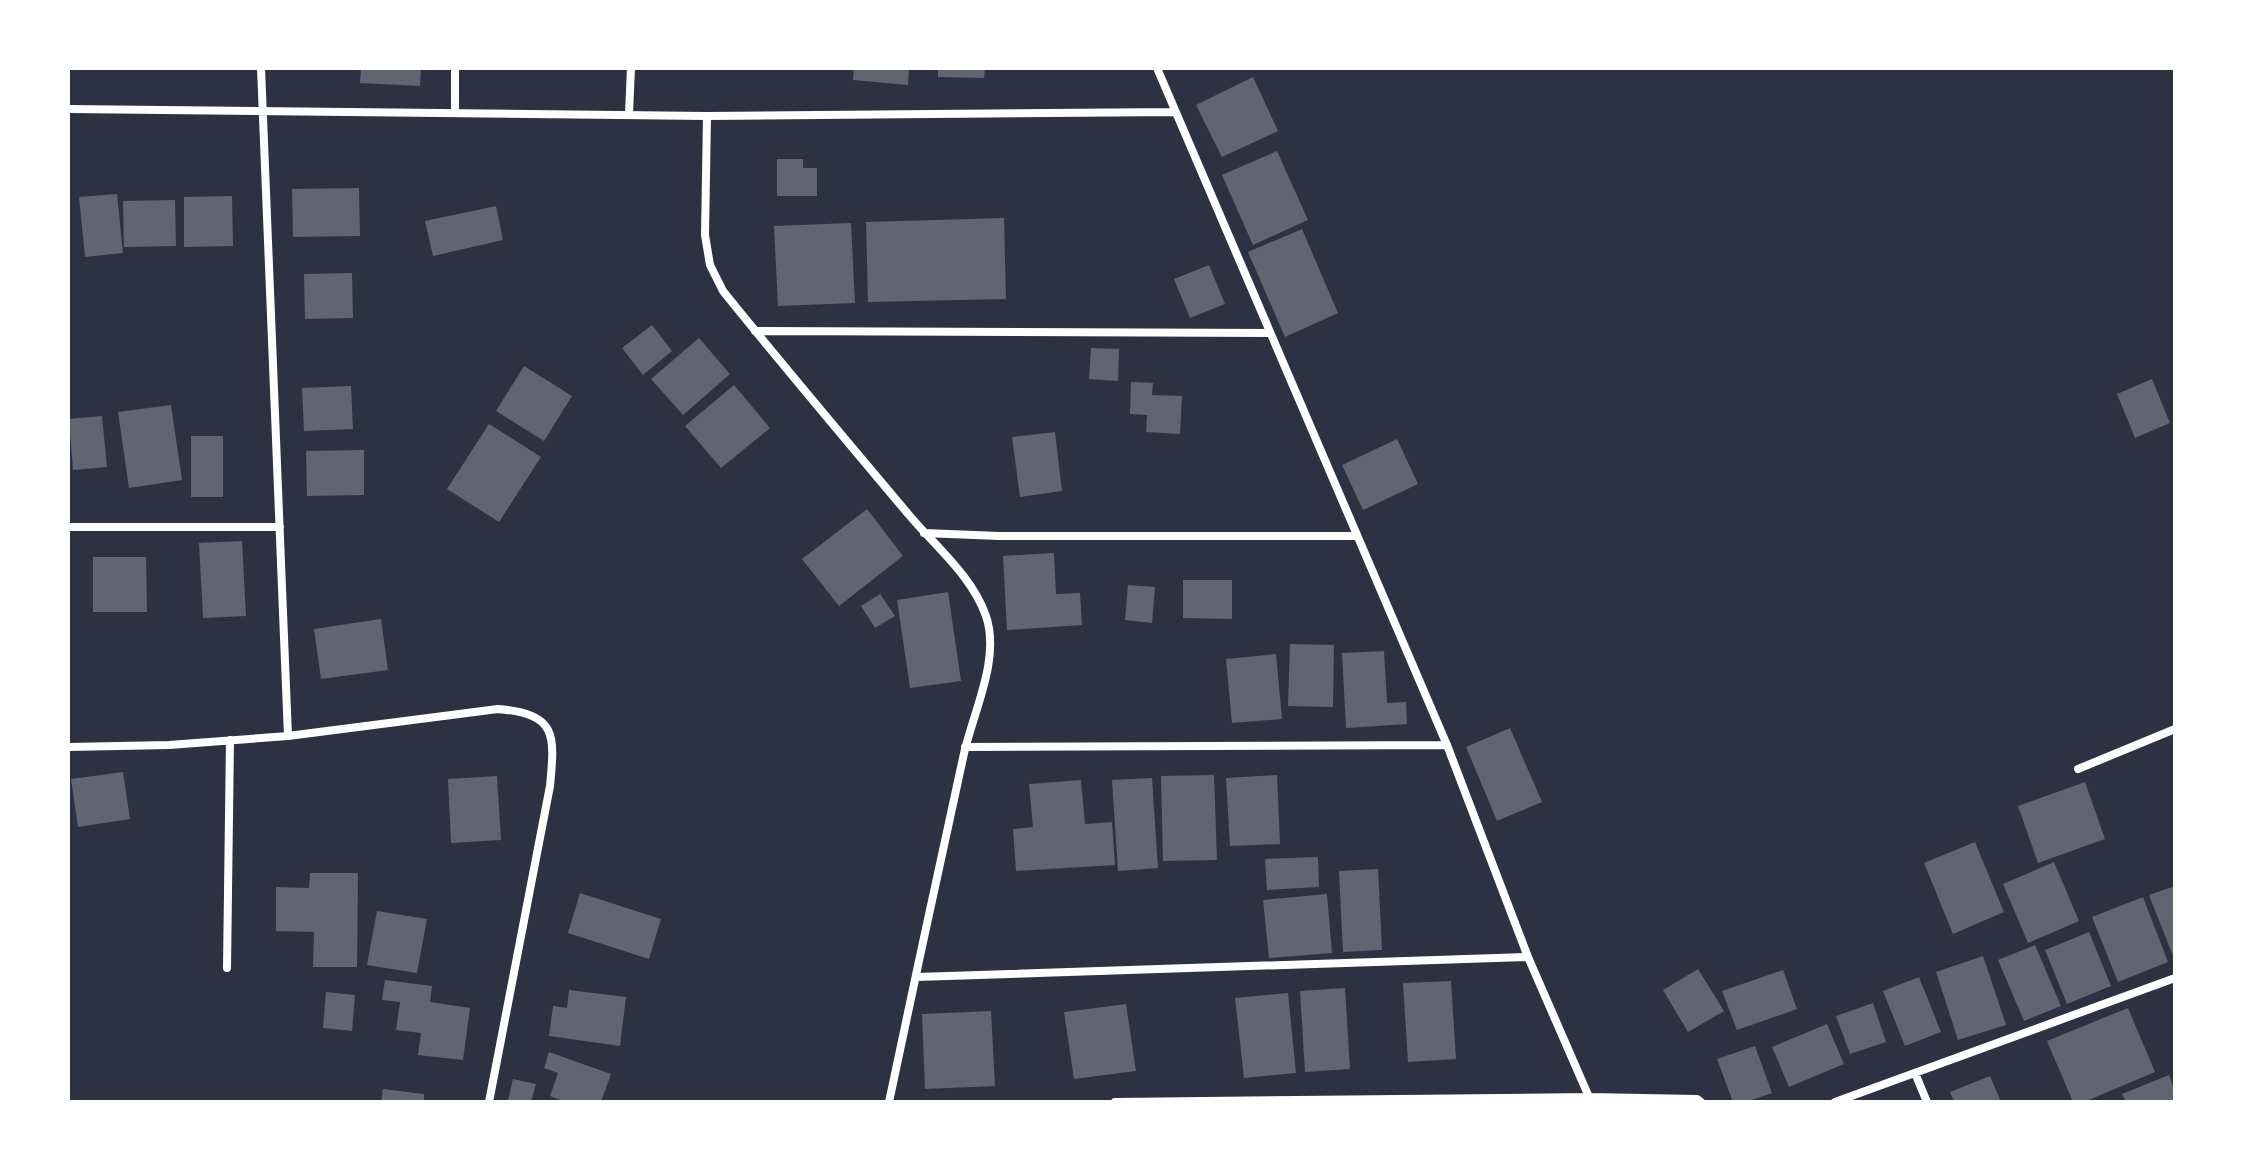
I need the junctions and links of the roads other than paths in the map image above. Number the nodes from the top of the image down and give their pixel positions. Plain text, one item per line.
1 (261, 68) edge
2 (455, 68) edge
3 (631, 68) edge
4 (1157, 68) edge
5 (68, 109) edge
6 (262, 111) junction
7 (1175, 112) junction
8 (455, 113) junction
9 (629, 113) junction
10 (707, 116) junction
11 (755, 331) junction
12 (1270, 333) junction
13 (68, 527) edge
14 (280, 527) junction
15 (924, 533) junction
16 (1357, 536) junction
17 (2175, 729) edge
18 (288, 736) junction
19 (230, 740) junction
20 (1447, 745) junction
21 (68, 747) edge
22 (965, 747) junction
23 (2078, 769) dead end
24 (1528, 957) junction
25 (227, 968) dead end
26 (916, 977) junction
27 (2175, 978) edge
28 (1915, 1073) junction
29 (1589, 1097) junction
30 (489, 1102) edge
31 (889, 1102) edge
32 (1115, 1102) edge
33 (1701, 1102) edge
34 (1835, 1102) edge
35 (1927, 1102) edge

1 - 6 street
2 - 8 street
3 - 9 street
4 - 7 street
5 - 6 street
6 - 8 street
6 - 14 street
7 - 10 street
7 - 12 street
8 - 9 street
9 - 10 street
10 - 11 street
11 - 12 street
11 - 15 street
12 - 16 street
13 - 14 street
14 - 18 street
15 - 16 street
15 - 22 street
16 - 20 street
17 - 23 street
18 - 19 street
18 - 30 street
19 - 21 street
19 - 25 street
20 - 22 street
20 - 24 street
22 - 26 street
24 - 26 street
24 - 29 street
26 - 31 street
27 - 28 street
28 - 34 street
28 - 35 street
29 - 32 street
29 - 33 street

